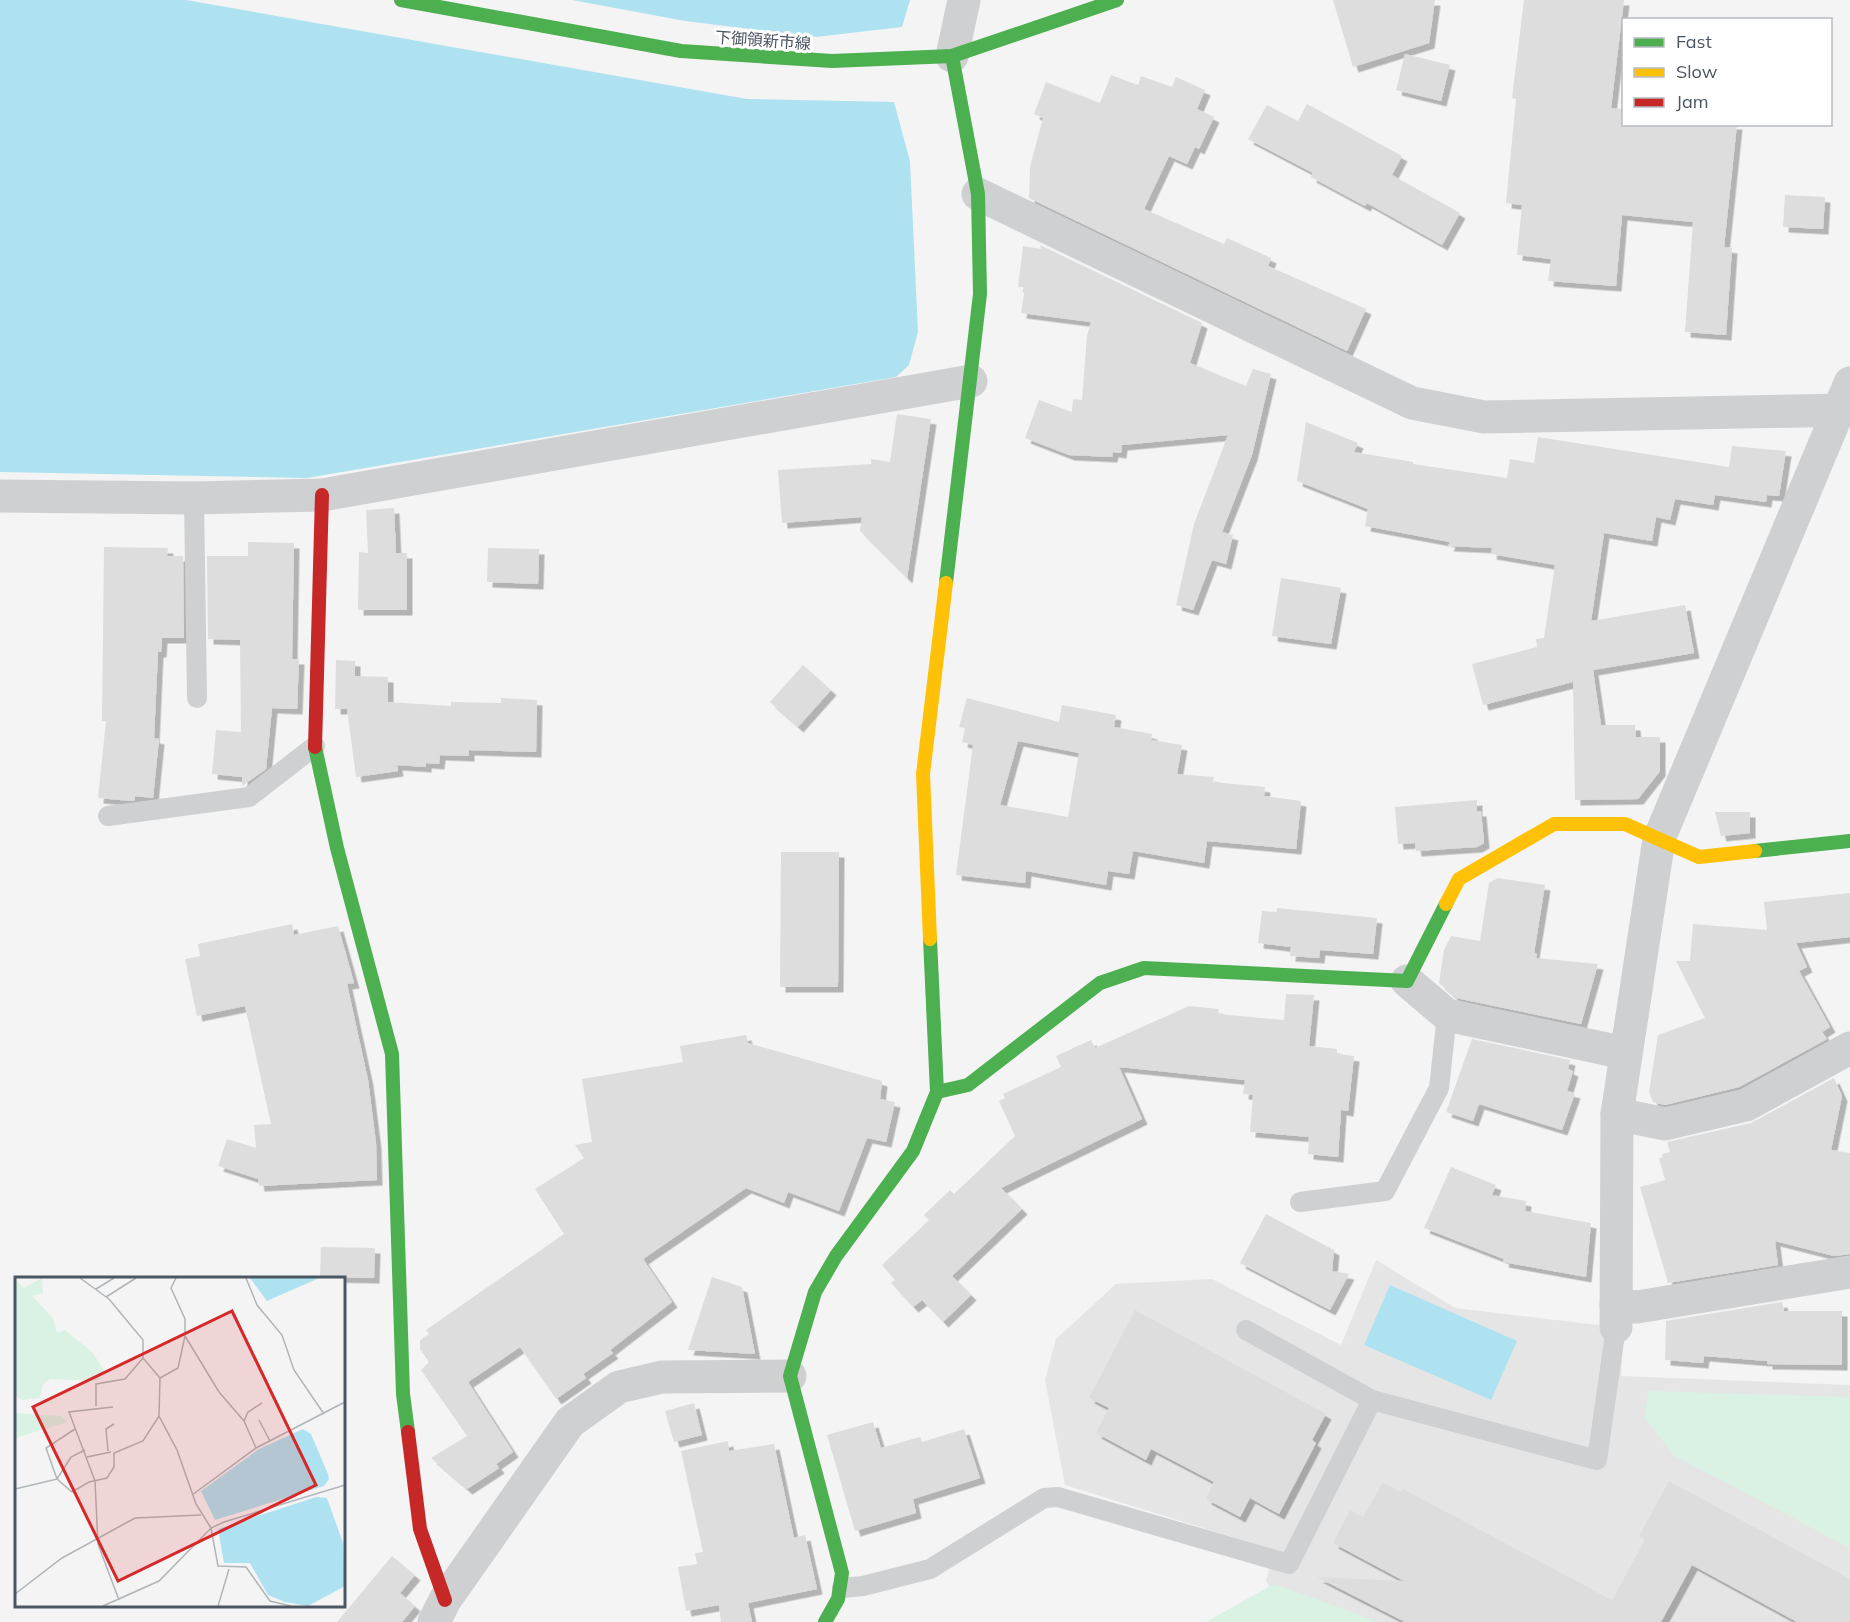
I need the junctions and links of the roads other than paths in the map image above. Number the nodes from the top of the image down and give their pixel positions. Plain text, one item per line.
1 (401, 0) edge
2 (964, 0) edge
3 (1117, 0) edge
4 (952, 56) junction
5 (978, 194) junction
6 (971, 381) junction
7 (1846, 401) edge
8 (322, 495) junction
9 (0, 496) edge
10 (194, 498) junction
11 (197, 698) dead end
12 (315, 747) junction
13 (108, 816) dead end
14 (1659, 839) junction
15 (1850, 841) edge
16 (1407, 981) junction
17 (1447, 1015) junction
18 (1850, 1048) edge
19 (1624, 1053) junction
20 (937, 1092) junction
21 (1617, 1114) junction
22 (1300, 1202) dead end
23 (1850, 1272) edge
24 (1616, 1316) junction
25 (1246, 1330) dead end
26 (790, 1376) junction
27 (1372, 1400) junction
28 (842, 1588) junction
29 (439, 1611) edge
30 (825, 1622) edge

1 - 4 street, 下御領新市線
2 - 4 street
3 - 4 street, 下御領新市線
4 - 5 street
5 - 6 street
5 - 7 street
6 - 8 street
6 - 20 street
7 - 14 street
8 - 10 street
8 - 12 street
9 - 10 street
10 - 11 lane
12 - 13 lane
12 - 29 street
14 - 15 street
14 - 16 street
14 - 19 street
16 - 17 street
16 - 20 street
17 - 19 street
17 - 22 lane
18 - 21 street
19 - 21 street
20 - 26 street
21 - 24 street
23 - 24 street
24 - 27 lane
25 - 27 lane
26 - 28 street
26 - 29 street
27 - 28 lane
28 - 30 street

